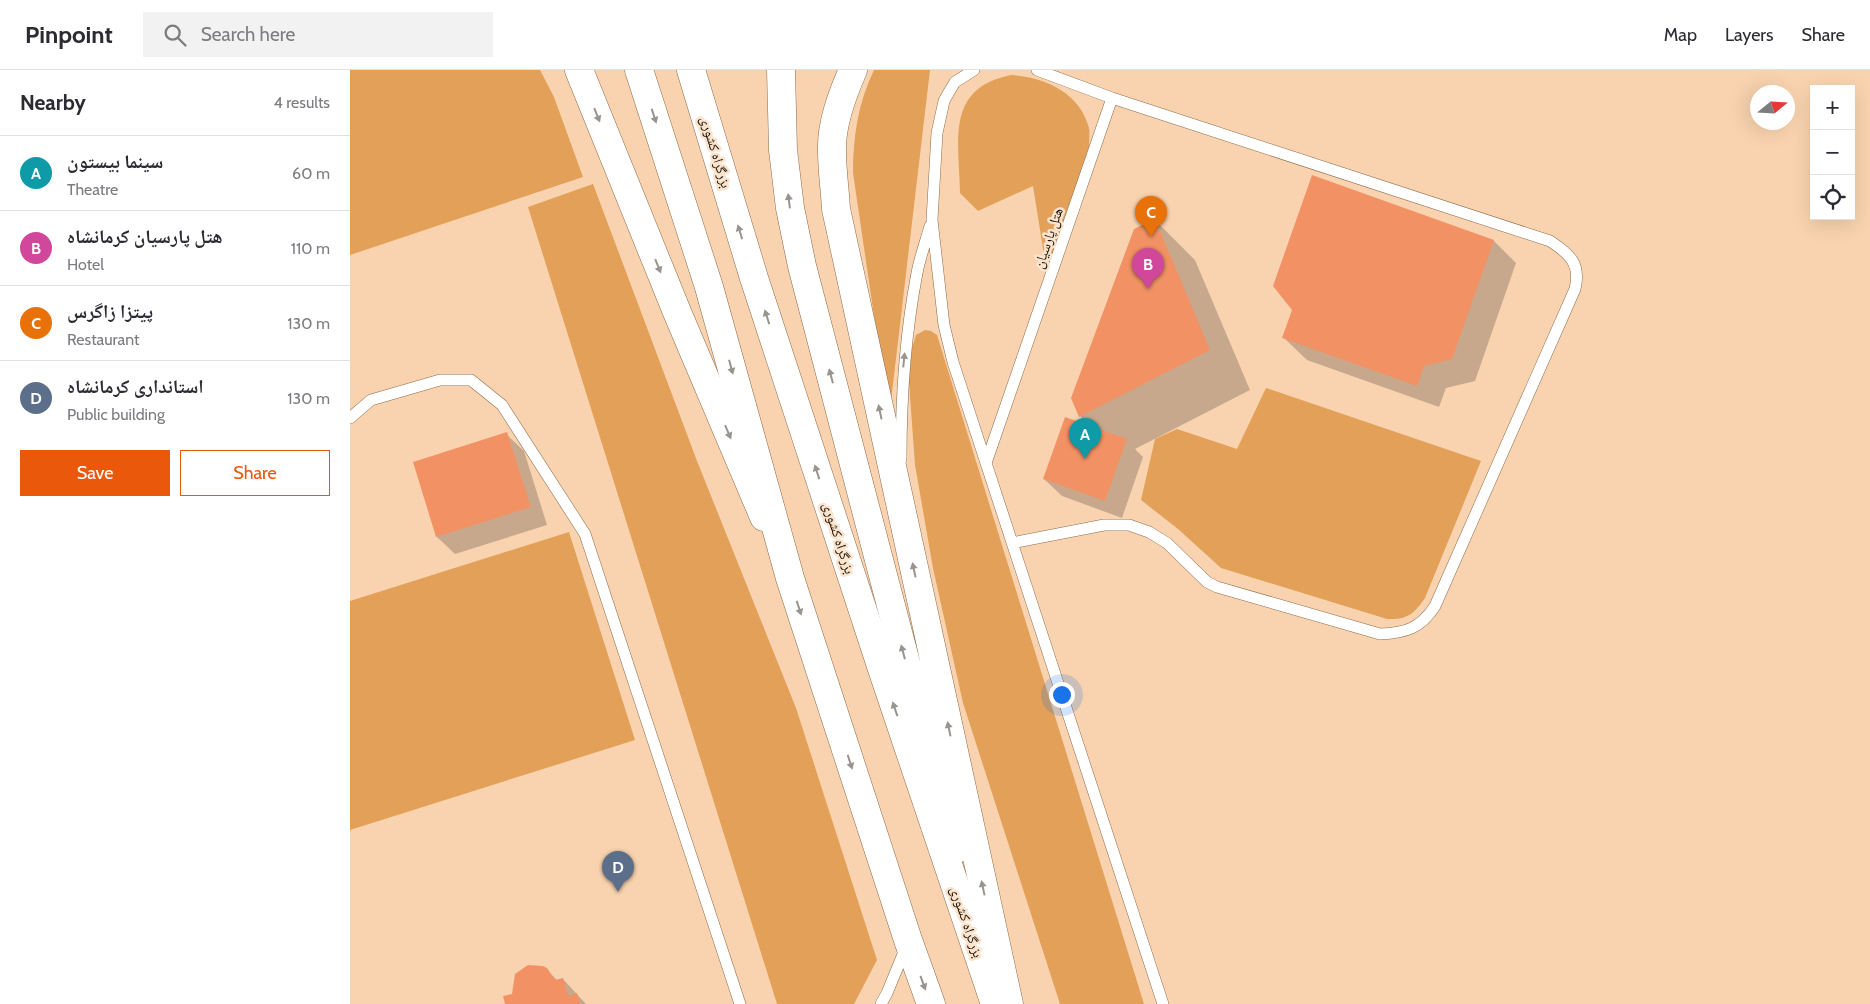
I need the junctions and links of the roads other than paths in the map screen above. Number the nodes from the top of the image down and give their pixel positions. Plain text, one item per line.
1 (579, 70) edge
2 (639, 70) edge
3 (691, 70) edge
4 (781, 70) edge
5 (854, 70) edge
6 (974, 70) edge
7 (1038, 70) edge
8 (1112, 98) junction
9 (932, 220) junction
10 (350, 418) edge
11 (986, 464) junction
12 (902, 513) junction
13 (1012, 543) junction
14 (790, 578) junction
15 (908, 940) junction
16 (740, 1004) edge
17 (881, 1004) edge
18 (931, 1004) edge
19 (995, 1004) edge
20 (1009, 1004) edge
21 (1163, 1004) edge

1 -> 14 main road
2 -> 14 main road
19 -> 3 main road, بزرگراه کشوری
19 -> 4 main road
12 -> 5 main road
6 - 9 lane
7 - 8 lane
8 - 11 lane, هتل پارسیان
8 - 13 lane
9 - 11 lane
12 -> 9 lane
10 - 16 lane
11 - 13 lane
20 -> 12 main road
13 - 21 lane
14 -> 15 main road
15 - 17 lane
15 -> 18 main road

